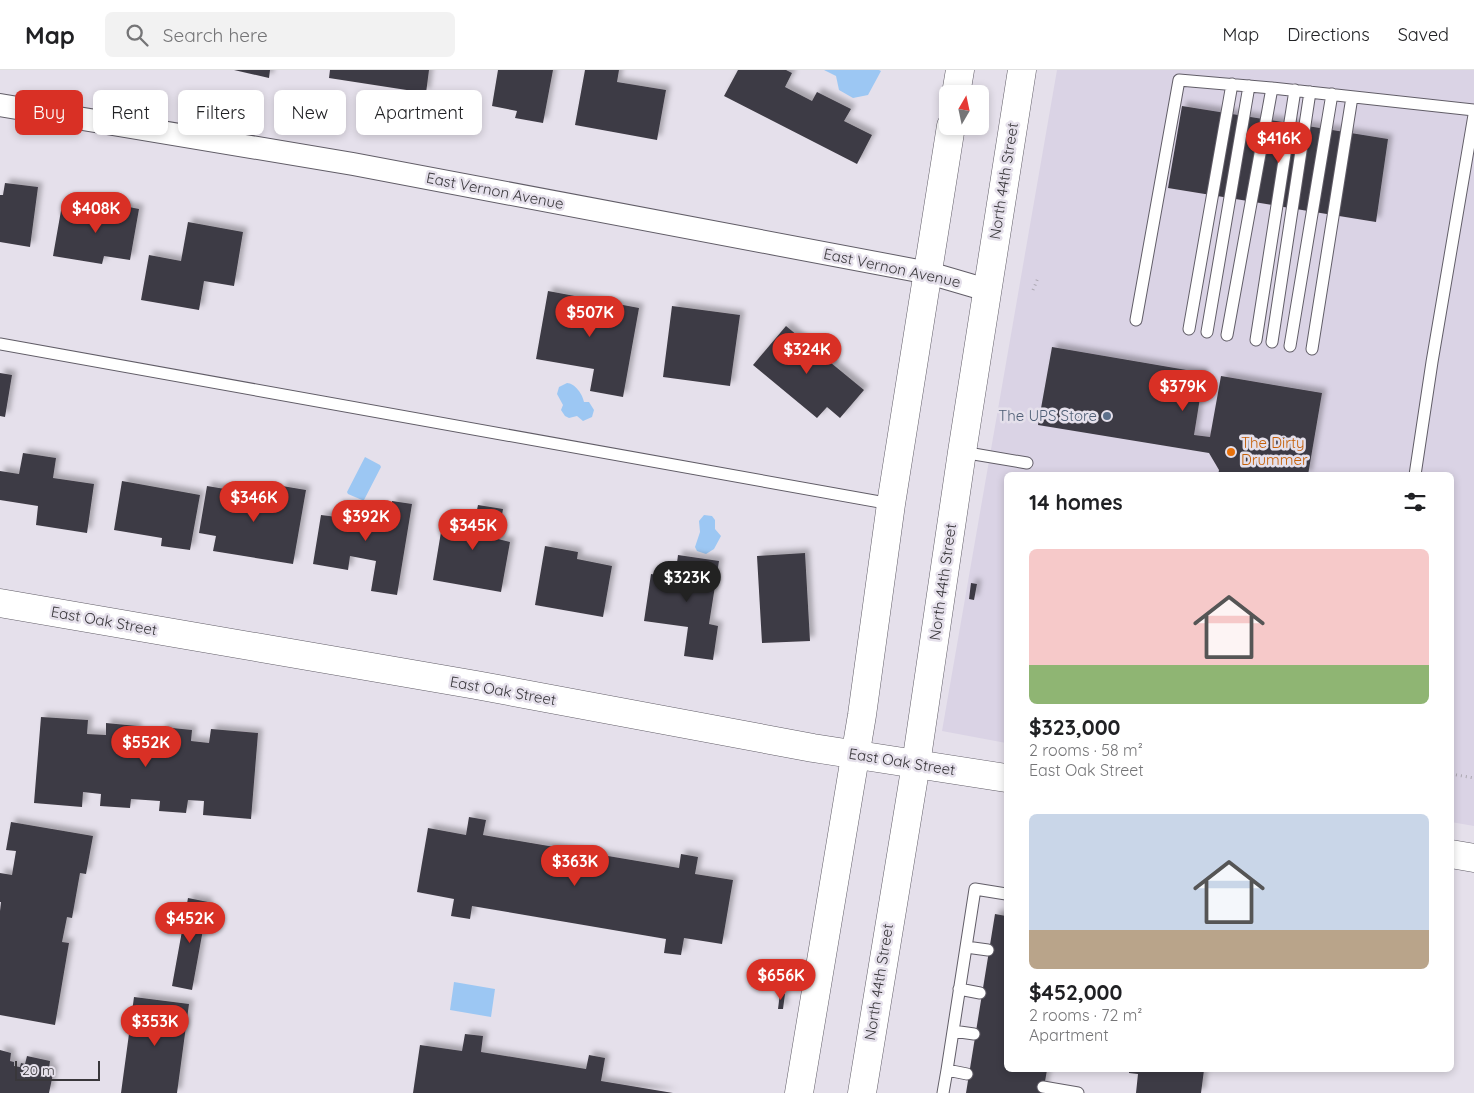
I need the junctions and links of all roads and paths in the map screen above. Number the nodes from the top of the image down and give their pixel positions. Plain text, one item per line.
1 (960, 70) edge
2 (1022, 70) edge
3 (1232, 84) junction
4 (958, 85) edge
5 (1249, 86) junction
6 (1272, 88) junction
7 (1295, 90) junction
8 (1310, 92) junction
9 (1332, 94) junction
10 (1352, 97) junction
11 (0, 105) edge
12 (1474, 110) edge
13 (1474, 115) edge
14 (950, 135) edge
15 (929, 273) junction
16 (1038, 278) dead end
17 (987, 290) junction
18 (1033, 290) dead end
19 (1136, 320) dead end
20 (1189, 329) dead end
21 (1207, 332) dead end
22 (1226, 335) dead end
23 (1256, 340) dead end
24 (1272, 342) dead end
25 (0, 344) edge
26 (1290, 346) dead end
27 (1312, 349) dead end
28 (962, 452) junction
29 (1028, 463) dead end
30 (1415, 472) edge
31 (891, 504) junction
32 (0, 603) edge
33 (855, 755) junction
34 (916, 764) junction
35 (1454, 775) edge
36 (1004, 778) edge
37 (1474, 778) edge
38 (1454, 855) edge
39 (1474, 858) edge
40 (1004, 894) edge
41 (966, 947) junction
42 (988, 950) dead end
43 (960, 989) junction
44 (980, 992) dead end
45 (953, 1031) junction
46 (974, 1034) dead end
47 (947, 1070) junction
48 (967, 1074) dead end
49 (1043, 1087) dead end
50 (799, 1093) edge
51 (862, 1093) edge
52 (943, 1093) edge
53 (1078, 1093) edge

1 - 4 main road
2 - 17 main road, North 44th Street
3 - 5 lane
3 - 19 lane
3 - 20 lane
5 - 6 lane
5 - 21 lane
6 - 7 lane
6 - 22 lane
7 - 8 lane
7 - 23 lane
8 - 9 lane
8 - 24 lane
9 - 10 lane
9 - 26 lane
10 - 12 lane
10 - 27 lane
11 - 15 street, East Vernon Avenue
13 - 30 lane
14 - 15 main road
15 - 17 street, East Vernon Avenue
15 - 31 main road
16 - 18 path
17 - 28 main road, North 44th Street
25 - 31 lane
28 - 29 lane
28 - 34 main road, North 44th Street
31 - 33 main road
32 - 33 main road, East Oak Street
33 - 34 main road, East Oak Street
33 - 50 main road
34 - 36 main road, East Oak Street
34 - 51 main road, North 44th Street
35 - 37 path
38 - 39 main road
40 - 41 lane
41 - 42 lane
41 - 43 lane
43 - 44 lane
43 - 45 lane
45 - 46 lane
45 - 47 lane
47 - 48 lane
47 - 52 lane
49 - 53 lane

